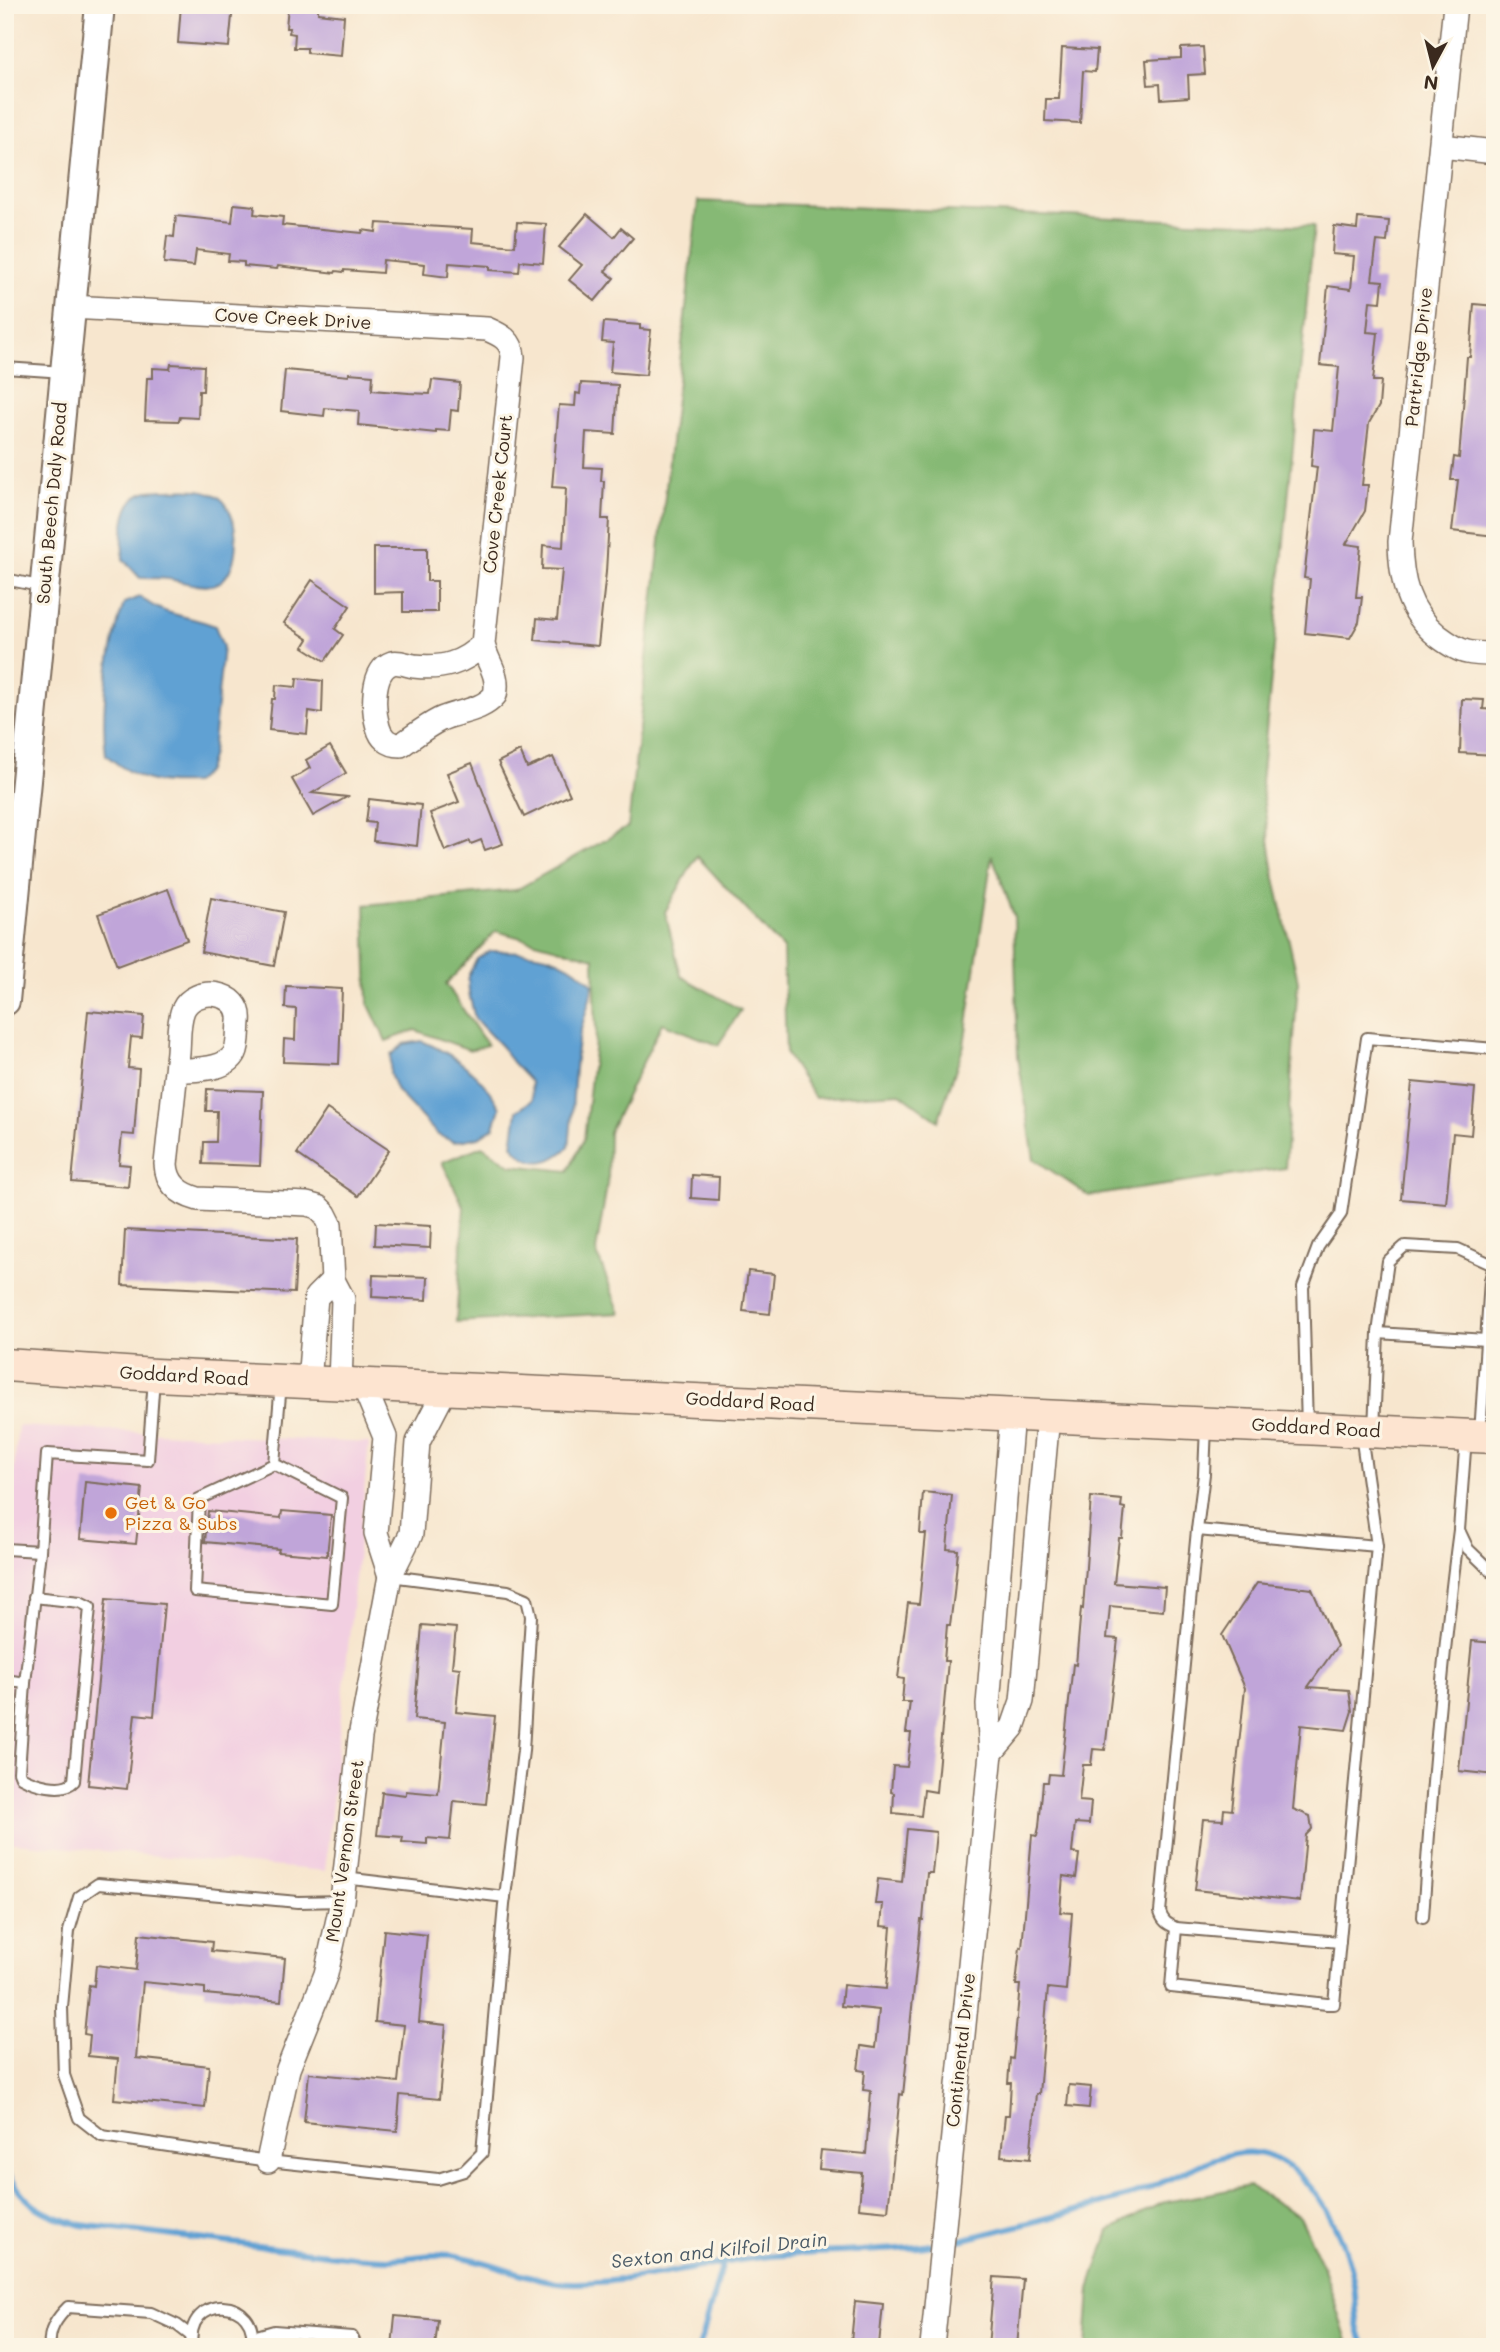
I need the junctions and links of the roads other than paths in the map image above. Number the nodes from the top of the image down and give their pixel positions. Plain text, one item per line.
1 (100, 5) edge
2 (1455, 5) edge
3 (1441, 146) junction
4 (1495, 152) edge
5 (70, 307) junction
6 (510, 345) joint
7 (5, 368) edge
8 (64, 372) junction
9 (5, 579) edge
10 (45, 588) junction
11 (483, 644) junction
12 (1495, 654) edge
13 (5, 1001) edge
14 (1495, 1049) edge
15 (176, 1072) dead end
16 (1494, 1263) edge
17 (333, 1280) junction
18 (1378, 1333) junction
19 (1486, 1340) junction
20 (5, 1365) edge
21 (155, 1375) junction
22 (295, 1381) junction
23 (351, 1384) junction
24 (446, 1388) junction
25 (1012, 1415) junction
26 (1048, 1416) junction
27 (1206, 1422) junction
28 (1307, 1428) junction
29 (1367, 1431) junction
30 (1480, 1437) edge
31 (274, 1464) junction
32 (1197, 1530) junction
33 (1459, 1530) junction
34 (1377, 1546) junction
35 (5, 1549) edge
36 (40, 1551) junction
37 (1495, 1575) edge
38 (390, 1576) junction
39 (34, 1597) junction
40 (5, 1680) edge
41 (25, 1683) junction
42 (991, 1752) junction
43 (344, 1878) junction
44 (505, 1896) junction
45 (342, 1901) junction
46 (1423, 1917) dead end
47 (1176, 1928) junction
48 (1340, 1942) junction
49 (268, 2161) junction
50 (191, 2341) edge
51 (252, 2342) edge
52 (50, 2347) edge
53 (357, 2347) edge
54 (932, 2347) edge

1 - 5 street, South Beech Daly Road
2 - 3 street, Partridge Drive
3 - 4 street
3 - 12 street, Partridge Drive
5 - 6 street, Cove Creek Drive
5 - 8 street, South Beech Daly Road
6 - 11 street, Cove Creek Court
7 - 8 lane
8 - 10 street, South Beech Daly Road
9 - 10 lane
10 - 13 street, South Beech Daly Road
11 - 11 street, Cove Creek Court
14 - 28 lane
15 - 17 street
16 - 18 lane
16 - 19 lane
17 - 22 street
17 - 23 street
18 - 19 lane
18 - 29 lane
19 - 30 lane
20 - 21 main road, Goddard Road
21 - 22 main road, Goddard Road
21 - 36 lane
22 - 23 main road, Goddard Road
22 - 31 lane
23 - 24 main road, Goddard Road
23 - 38 street, Mount Vernon Street
24 - 25 main road, Goddard Road
24 - 38 street, Mount Vernon Street
25 - 26 main road, Goddard Road
25 - 42 street, Continental Drive
26 - 27 main road, Goddard Road
26 - 42 street
27 - 28 main road, Goddard Road
27 - 32 lane
28 - 29 main road, Goddard Road
29 - 30 main road, Goddard Road
29 - 34 lane
30 - 33 lane
31 - 31 lane
32 - 34 lane
32 - 47 lane
33 - 37 lane
33 - 46 lane
34 - 48 lane
35 - 36 lane
36 - 39 lane
38 - 43 street, Mount Vernon Street
38 - 44 lane
39 - 41 lane
39 - 41 lane
40 - 41 lane
42 - 54 street, Continental Drive
43 - 44 lane
43 - 45 street, Mount Vernon Street
44 - 49 lane
45 - 49 street, Mount Vernon Street
45 - 49 lane
47 - 48 lane
47 - 48 lane
50 - 51 lane
50 - 52 lane
51 - 53 lane

